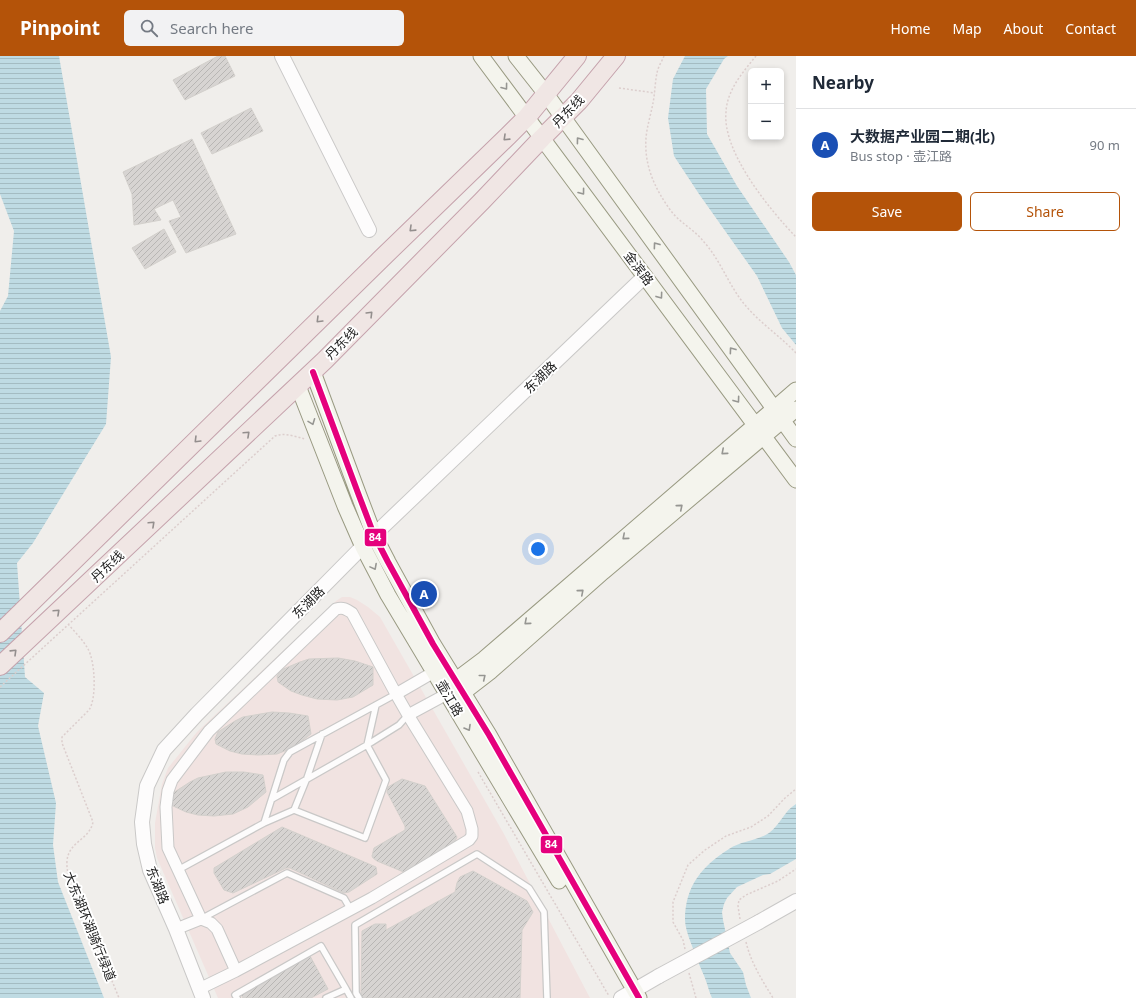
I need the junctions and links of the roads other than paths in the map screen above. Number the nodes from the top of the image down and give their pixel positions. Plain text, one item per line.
1 (282, 56) edge
2 (481, 56) edge
3 (516, 56) edge
4 (577, 56) edge
5 (616, 56) edge
6 (546, 94) junction
7 (527, 117) junction
8 (563, 118) junction
9 (542, 138) junction
10 (463, 180) junction
11 (482, 201) junction
12 (369, 230) dead end
13 (646, 276) junction
14 (312, 372) junction
15 (298, 386) junction
16 (796, 390) edge
17 (774, 408) junction
18 (796, 409) edge
19 (783, 421) junction
20 (759, 430) junction
21 (796, 439) edge
22 (796, 480) edge
23 (374, 535) junction
24 (363, 547) junction
25 (0, 633) edge
26 (0, 666) edge
27 (434, 672) junction
28 (452, 691) junction
29 (396, 694) junction
30 (376, 705) junction
31 (408, 715) junction
32 (322, 734) junction
33 (366, 745) junction
34 (307, 778) junction
35 (272, 799) junction
36 (294, 810) junction
37 (264, 823) junction
38 (178, 870) junction
39 (796, 901) edge
40 (351, 910) junction
41 (201, 919) junction
42 (176, 929) junction
43 (236, 971) junction
44 (346, 990) junction
45 (201, 994) edge
46 (630, 996) edge
47 (237, 998) edge
48 (326, 998) edge
49 (350, 998) edge
50 (359, 998) edge
51 (547, 998) edge

1 - 12 street
2 -> 7 main road, 金滨路
3 - 6 main road, 金滨路
4 - 6 highway, 丹东线
5 - 8 highway, 丹东线
6 - 7 highway, 丹东线
6 - 8 main road, 金滨路
7 - 9 main road, 金滨路
7 -> 10 highway, 丹东线
8 - 9 highway, 丹东线
17 -> 8 main road, 金滨路
9 - 11 highway, 丹东线
9 -> 13 main road, 金滨路
10 - 11 highway
10 -> 25 highway, 丹东线
14 -> 11 highway, 丹东线
13 -> 20 main road, 金滨路
13 - 23 street, 东湖路
14 - 15 highway, 丹东线
14 - 23 main road, 壶江路
15 -> 24 main road, 壶江路
26 -> 15 highway, 丹东线
16 - 17 main road
17 - 19 main road, 金滨路
17 - 20 main road
18 - 19 main road
19 - 20 main road
19 - 21 main road, 金滨路
20 - 22 main road, 金滨路
20 - 28 main road
23 - 24 street, 东湖路
23 - 28 main road, 壶江路
24 -> 27 main road, 壶江路
24 - 42 street, 东湖路
27 - 28 main road, 壶江路
27 - 29 street
28 - 31 street
28 - 46 main road, 壶江路
29 - 30 lane
29 - 31 street
29 - 38 street
30 - 32 lane
30 - 33 lane
31 - 33 lane
31 - 40 street
32 - 34 lane
32 - 35 lane
33 - 34 lane
33 - 36 lane
34 - 35 lane
34 - 36 lane
35 - 37 lane
36 - 37 lane
37 - 38 lane
38 - 41 street
39 - 46 street, bridge
40 - 41 lane
40 - 43 street
41 - 42 street
41 - 43 street
42 - 45 street, 东湖路
43 - 45 street
44 - 47 lane
44 - 48 lane
44 - 49 lane
50 - 51 lane

